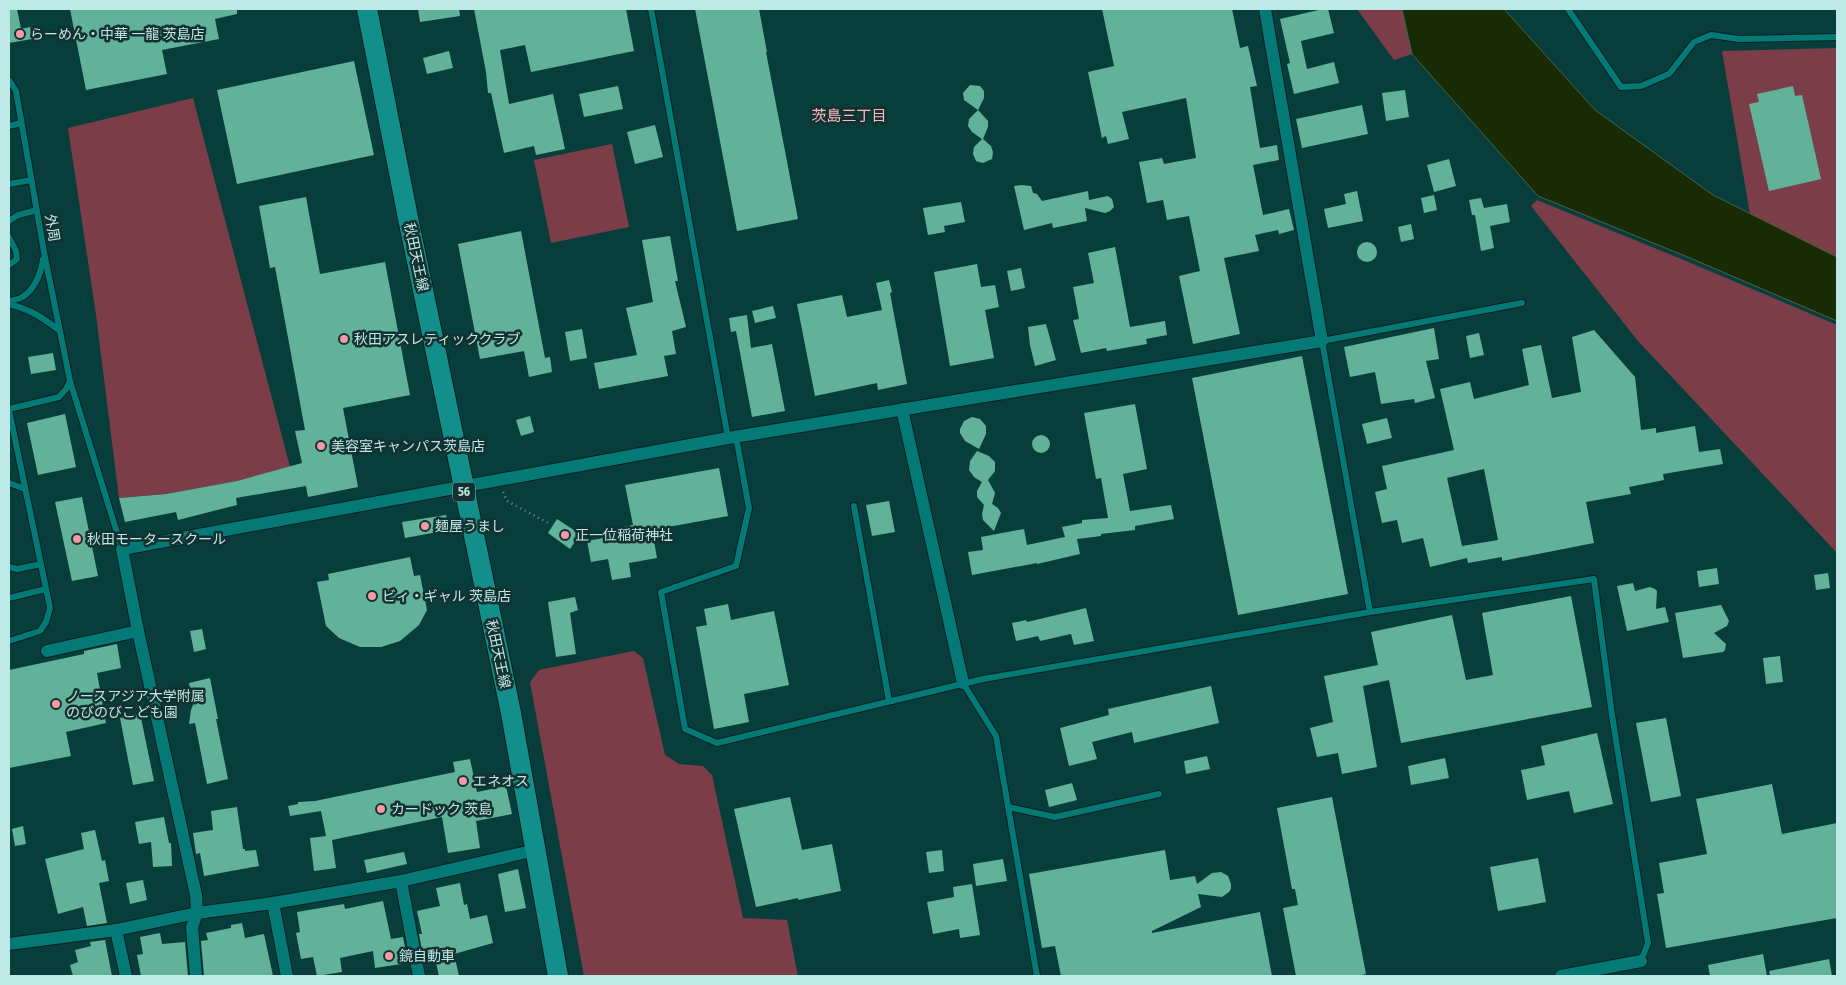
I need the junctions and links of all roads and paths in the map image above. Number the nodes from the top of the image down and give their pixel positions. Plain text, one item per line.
1 (367, 9) edge
2 (651, 9) edge
3 (1265, 9) edge
4 (1568, 9) edge
5 (1837, 37) edge
6 (9, 80) edge
7 (22, 123) junction
8 (9, 126) edge
9 (31, 180) junction
10 (9, 184) edge
11 (36, 210) junction
12 (9, 221) edge
13 (9, 237) edge
14 (44, 252) junction
15 (9, 265) edge
16 (9, 303) edge
17 (1522, 303) dead end
18 (60, 331) junction
19 (1322, 340) junction
20 (70, 381) junction
21 (9, 410) edge
22 (902, 410) junction
23 (732, 437) junction
24 (11, 438) edge
25 (498, 480) junction
26 (9, 483) edge
27 (463, 487) junction
28 (25, 489) junction
29 (854, 506) dead end
30 (550, 524) dead end
31 (122, 549) junction
32 (41, 564) junction
33 (9, 567) edge
34 (46, 589) junction
35 (9, 598) edge
36 (1370, 612) junction
37 (138, 630) junction
38 (9, 641) edge
39 (47, 651) dead end
40 (963, 684) junction
41 (889, 702) junction
42 (1159, 794) dead end
43 (1008, 807) junction
44 (536, 850) junction
45 (401, 881) junction
46 (273, 903) junction
47 (197, 913) junction
48 (116, 930) junction
49 (9, 945) edge
50 (1641, 961) joint
51 (126, 976) edge
52 (196, 976) edge
53 (287, 976) edge
54 (418, 976) edge
55 (558, 976) edge
56 (1037, 976) edge
57 (1561, 976) edge

1 - 27 main road, 秋田天王線 / 56
2 - 23 lane
3 - 19 street
4 - 5 lane
6 - 7 lane, 外周
7 - 8 lane
7 - 9 lane, 外周
9 - 10 lane
9 - 11 lane, 外周
11 - 12 lane
11 - 14 lane, 外周
13 - 15 lane
14 - 16 lane
14 - 18 lane, 外周
16 - 18 lane
17 - 19 lane
18 - 20 lane, 外周
19 - 22 street
19 - 36 lane
20 - 21 lane
20 - 31 lane, 外周
21 - 24 lane
22 - 23 street
22 - 40 street
23 - 25 street
23 - 41 lane
24 - 28 lane
25 - 27 street
25 - 30 path
26 - 28 lane
27 - 31 street
27 - 44 main road, 秋田天王線 / 56
28 - 32 lane
29 - 41 lane
31 - 37 street
32 - 33 lane
32 - 34 lane
34 - 35 lane
34 - 38 lane
36 - 40 lane
36 - 50 lane
37 - 39 street
37 - 47 street
40 - 41 lane
40 - 43 lane
42 - 43 lane
43 - 56 lane
44 - 45 street
44 - 55 main road, 秋田天王線 / 56
45 - 46 street
45 - 54 street
46 - 47 street
46 - 53 street
47 - 48 street
47 - 52 street
48 - 49 street
48 - 51 street
50 - 57 street

